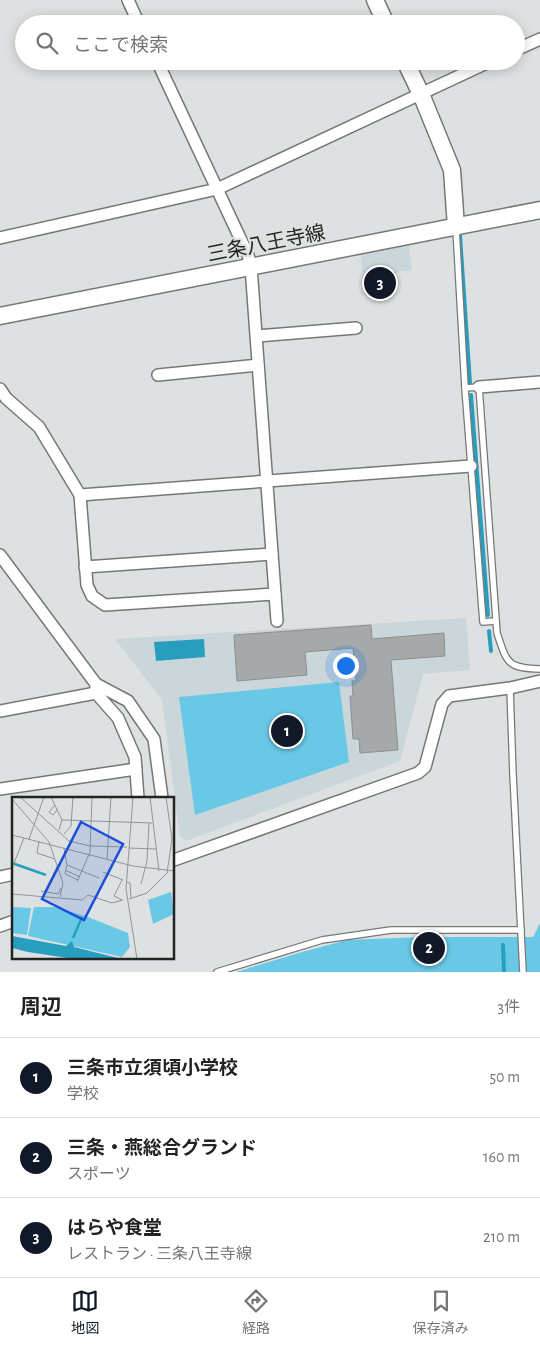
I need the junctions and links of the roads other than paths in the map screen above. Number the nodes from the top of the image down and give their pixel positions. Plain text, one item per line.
1 (128, 0) edge
2 (375, 0) edge
3 (135, 15) edge
4 (382, 15) edge
5 (540, 38) edge
6 (525, 46) edge
7 (160, 70) edge
8 (408, 70) edge
9 (472, 70) edge
10 (420, 94) junction
11 (217, 189) junction
12 (540, 210) edge
13 (456, 227) junction
14 (0, 238) edge
15 (251, 267) junction
16 (0, 316) edge
17 (356, 328) dead end
18 (256, 336) junction
19 (258, 366) junction
20 (158, 375) dead end
21 (540, 382) edge
22 (479, 387) junction
23 (465, 388) junction
24 (0, 389) edge
25 (471, 466) junction
26 (266, 482) junction
27 (80, 496) junction
28 (272, 554) junction
29 (0, 555) edge
30 (86, 567) junction
31 (275, 594) junction
32 (277, 620) dead end
33 (495, 621) junction
34 (540, 670) edge
35 (540, 681) edge
36 (510, 688) junction
37 (96, 689) junction
38 (0, 711) edge
39 (136, 769) junction
40 (0, 789) edge
41 (138, 797) edge
42 (162, 797) edge
43 (175, 860) edge
44 (12, 922) edge
45 (0, 926) edge
46 (521, 930) junction
47 (217, 972) edge
48 (523, 972) edge

1 - 3 street
2 - 4 main road
5 - 6 street
7 - 11 street
8 - 10 main road
9 - 10 street
10 - 11 street
10 - 13 main road
11 - 14 street
11 - 15 street
12 - 13 main road, 三条八王寺線
13 - 15 main road, 三条八王寺線
13 - 23 lane
15 - 16 main road, 三条八王寺線
15 - 18 street
17 - 18 street
18 - 19 street
19 - 20 street
19 - 26 street
21 - 22 street
22 - 23 lane
22 - 33 lane
23 - 25 lane
24 - 27 street
25 - 26 street
25 - 33 lane
26 - 27 street
26 - 28 street
27 - 30 street
28 - 30 street
28 - 31 street
29 - 37 street
30 - 31 street
31 - 32 street
33 - 34 lane
35 - 36 street
36 - 43 street
36 - 46 lane
37 - 38 street
37 - 39 street
37 - 42 street
39 - 40 street
39 - 41 street
44 - 45 street
46 - 47 lane
46 - 48 lane

